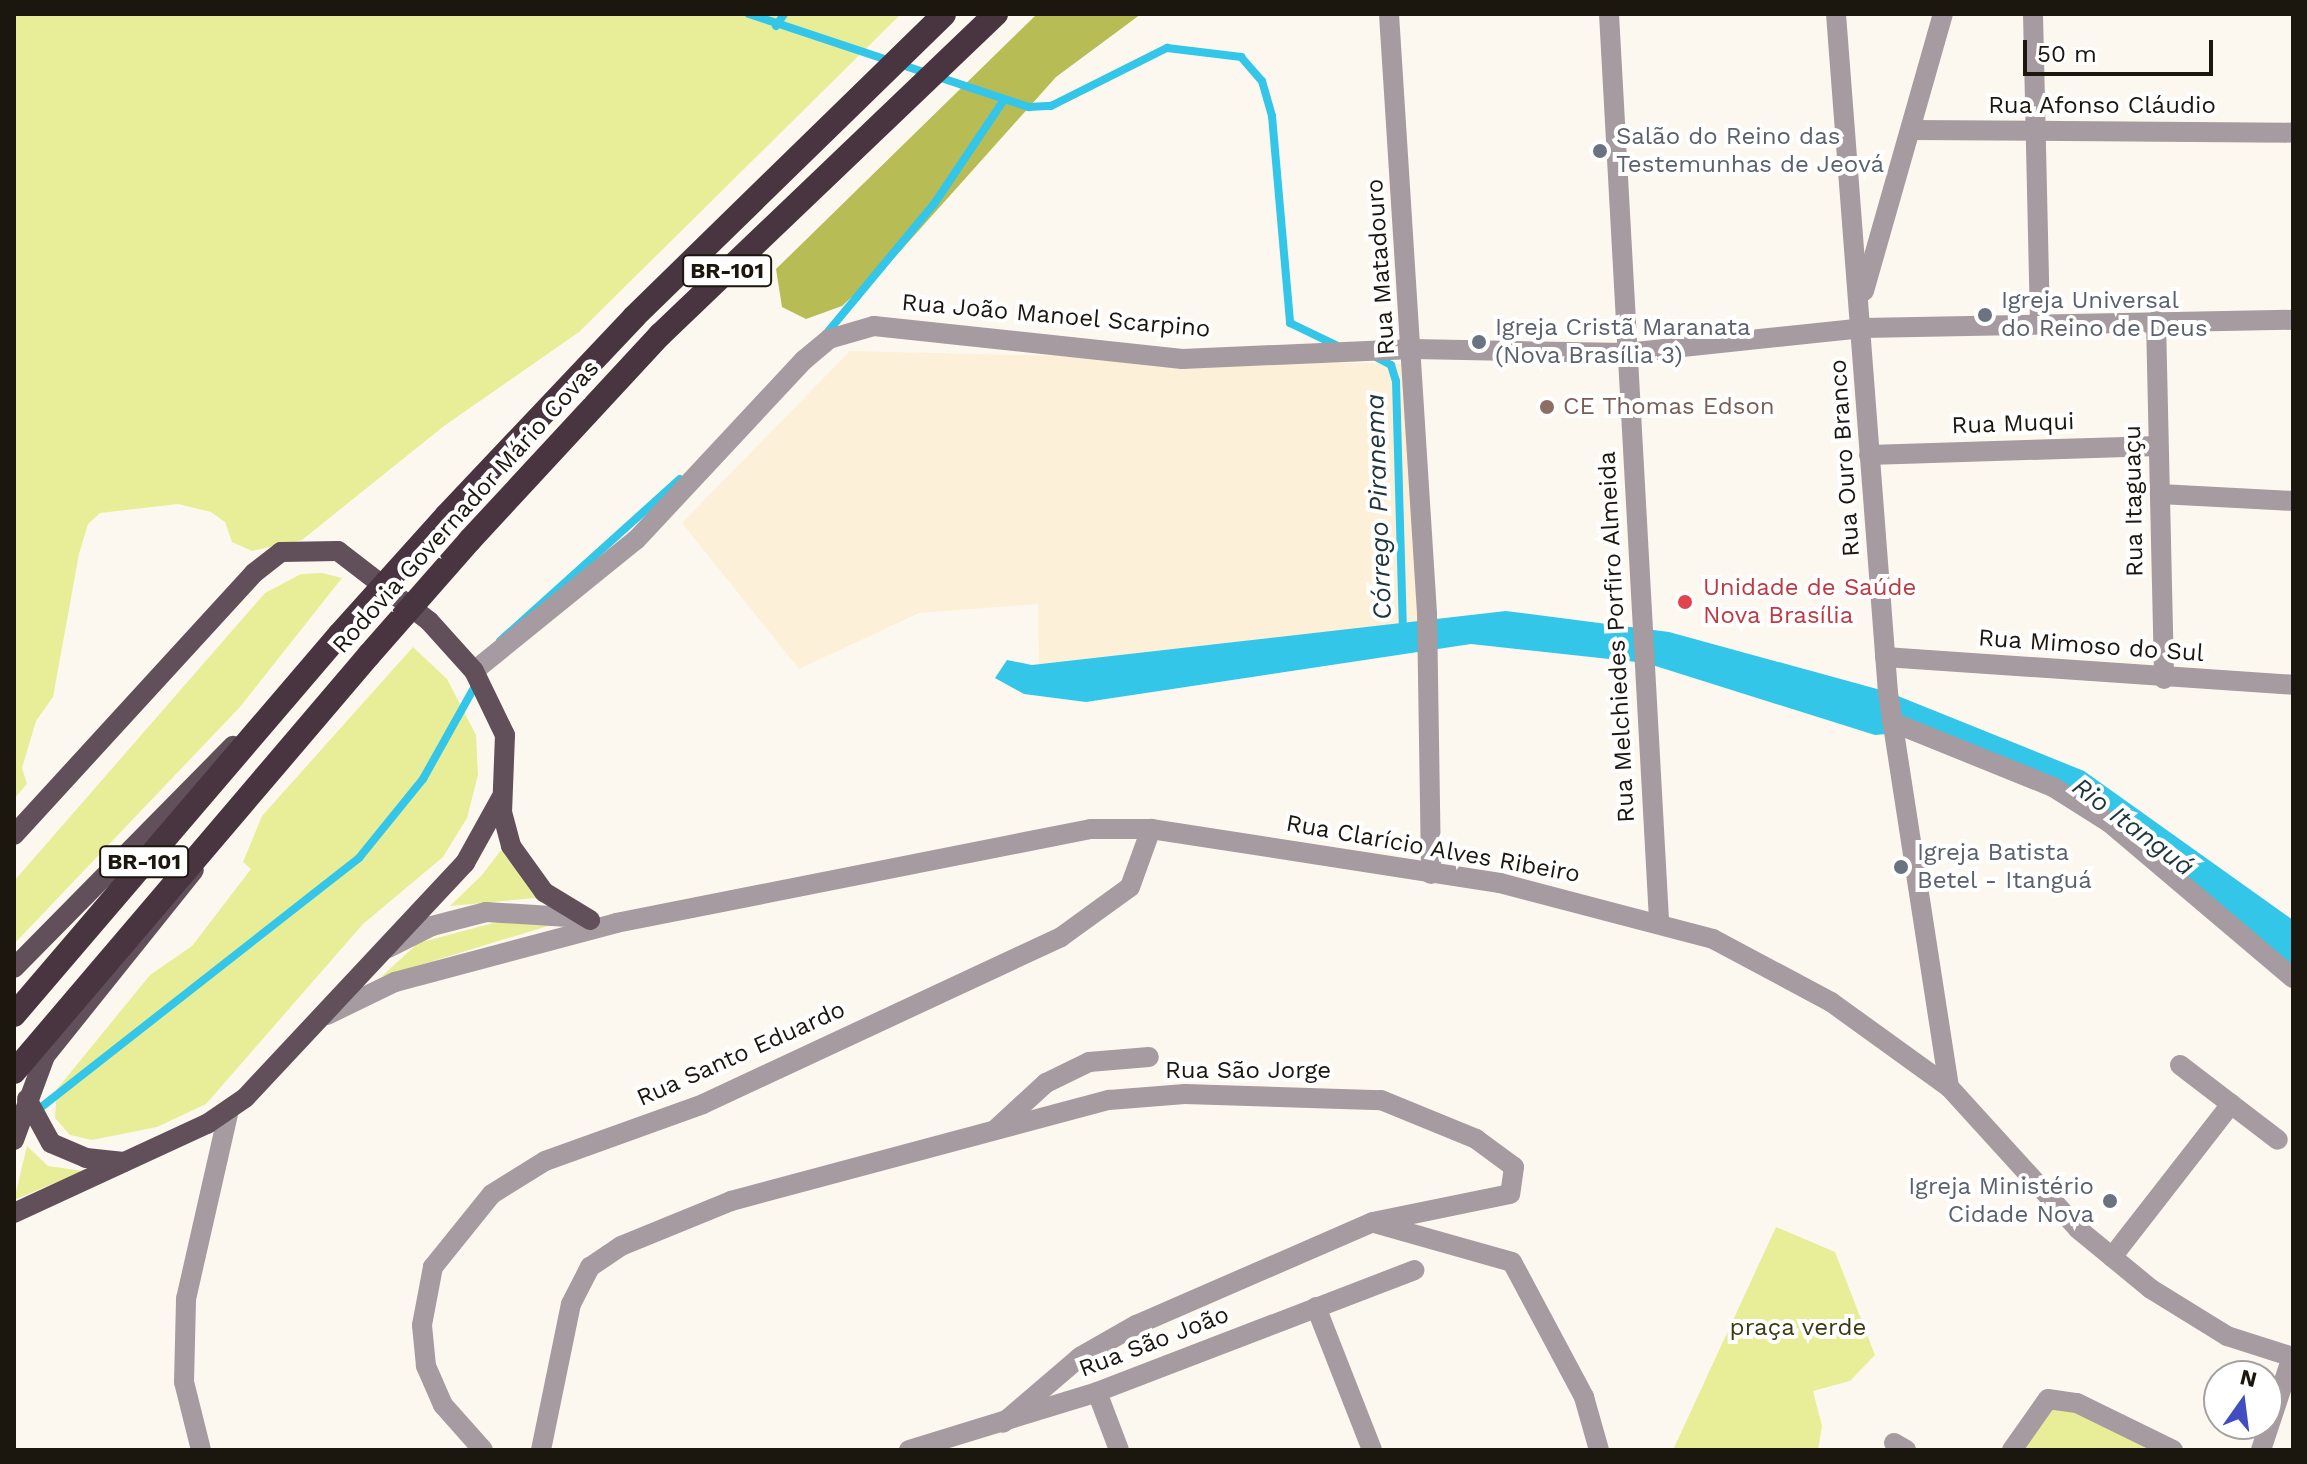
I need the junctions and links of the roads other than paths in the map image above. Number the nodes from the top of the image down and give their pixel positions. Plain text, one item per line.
1 (944, 14) edge
2 (996, 14) edge
3 (1389, 14) edge
4 (1609, 14) edge
5 (1836, 14) edge
6 (1943, 14) edge
7 (2033, 14) edge
8 (1911, 130) junction
9 (2033, 131) junction
10 (2293, 133) edge
11 (1861, 300) junction
12 (2293, 320) edge
13 (2156, 321) junction
14 (2040, 323) junction
15 (1863, 328) junction
16 (1413, 349) junction
17 (1626, 353) junction
18 (2158, 446) junction
19 (1869, 455) junction
20 (2160, 494) junction
21 (2293, 501) edge
22 (1885, 657) junction
23 (474, 671) junction
24 (2164, 679) junction
25 (2293, 685) edge
26 (274, 708) junction
27 (1892, 722) junction
28 (502, 794) junction
29 (1151, 829) junction
30 (14, 835) edge
31 (201, 855) junction
32 (1431, 874) junction
33 (590, 920) junction
34 (1659, 921) junction
35 (616, 923) junction
36 (382, 951) junction
37 (14, 968) edge
38 (2293, 978) edge
39 (14, 1015) edge
40 (310, 1027) junction
41 (1149, 1057) dead end
42 (2180, 1065) dead end
43 (14, 1072) edge
44 (1949, 1087) junction
45 (27, 1098) junction
46 (2231, 1104) junction
47 (229, 1110) junction
48 (994, 1130) junction
49 (14, 1140) edge
50 (2278, 1140) dead end
51 (128, 1162) junction
52 (14, 1213) edge
53 (1373, 1222) junction
54 (2112, 1257) junction
55 (1414, 1270) dead end
56 (1316, 1307) junction
57 (2292, 1357) edge
58 (1097, 1392) junction
59 (1003, 1423) junction
60 (201, 1450) edge
61 (483, 1450) edge
62 (541, 1450) edge
63 (909, 1450) edge
64 (1119, 1450) edge
65 (1372, 1450) edge
66 (1599, 1450) edge
67 (2012, 1450) edge
68 (2173, 1450) edge
69 (2261, 1450) edge

1 - 26 highway, Rodovia Governador Mário Covas / BR-101, bridge
2 - 31 highway, Rodovia Governador Mário Covas / BR-101, bridge
3 - 16 street, Rua Matadouro
4 - 17 street, Rua Melchiedes Porfiro Almeida
5 - 11 street, Rua Ouro Branco
6 - 8 street
7 - 9 street
8 - 9 street, Rua Afonso Cláudio
8 - 11 street
9 - 10 street, Rua Afonso Cláudio
9 - 14 street
11 - 15 street, Rua Ouro Branco
12 - 13 street, Rua João Manoel Scarpino
13 - 14 street, Rua João Manoel Scarpino
13 - 18 street, Rua Itaguaçu
14 - 15 street, Rua João Manoel Scarpino
15 - 17 street, Rua João Manoel Scarpino
15 - 19 street, Rua Ouro Branco
16 - 17 street, Rua João Manoel Scarpino
16 - 23 street, Rua João Manoel Scarpino
16 - 32 street, Rua Matadouro
17 - 34 street, Rua Melchiedes Porfiro Almeida
18 - 19 street, Rua Muqui
18 - 20 street, Rua Itaguaçu
19 - 22 street, Rua Ouro Branco
20 - 21 street
20 - 24 street, Rua Itaguaçu
22 - 24 street, Rua Mimoso do Sul
22 - 27 street, Rua Ouro Branco
23 - 28 main road
23 - 30 main road
24 - 25 street, Rua Mimoso do Sul
26 - 37 main road
26 - 39 highway, Rodovia Governador Mário Covas / BR-101
27 - 38 street
27 - 44 street, Rua Ouro Branco
28 - 33 main road
28 - 36 main road
29 - 32 street, Rua Clarício Alves Ribeiro
29 - 35 street, Rua Clarício Alves Ribeiro
29 - 61 street, Rua Santo Eduardo
31 - 43 highway, Rodovia Governador Mário Covas / BR-101
31 - 45 main road
32 - 34 street, Rua Clarício Alves Ribeiro
33 - 35 street, Rua Clarício Alves Ribeiro
33 - 36 street, Rua Clarício Alves Ribeiro
34 - 44 street, Rua Clarício Alves Ribeiro
35 - 40 street, Rua Clarício Alves Ribeiro
36 - 40 main road, Rua Clarício Alves Ribeiro
40 - 47 main road, Rua Clarício Alves Ribeiro
41 - 48 street
42 - 46 street
44 - 54 street, Rua Clarício Alves Ribeiro
45 - 49 main road
45 - 51 main road
46 - 50 street
46 - 54 street
47 - 51 main road, Rua Clarício Alves Ribeiro
47 - 60 street
48 - 53 street, Rua São Jorge
48 - 62 street, Rua São Jorge
51 - 52 main road, Rua Clarício Alves Ribeiro
53 - 59 street, Rua São Jorge
53 - 66 street
54 - 57 street, Rua Clarício Alves Ribeiro
55 - 56 street, Rua São João
56 - 58 street, Rua São João
56 - 65 street
57 - 69 street
58 - 59 street, Rua São João
58 - 64 street
59 - 63 street, Rua São João
67 - 68 street

